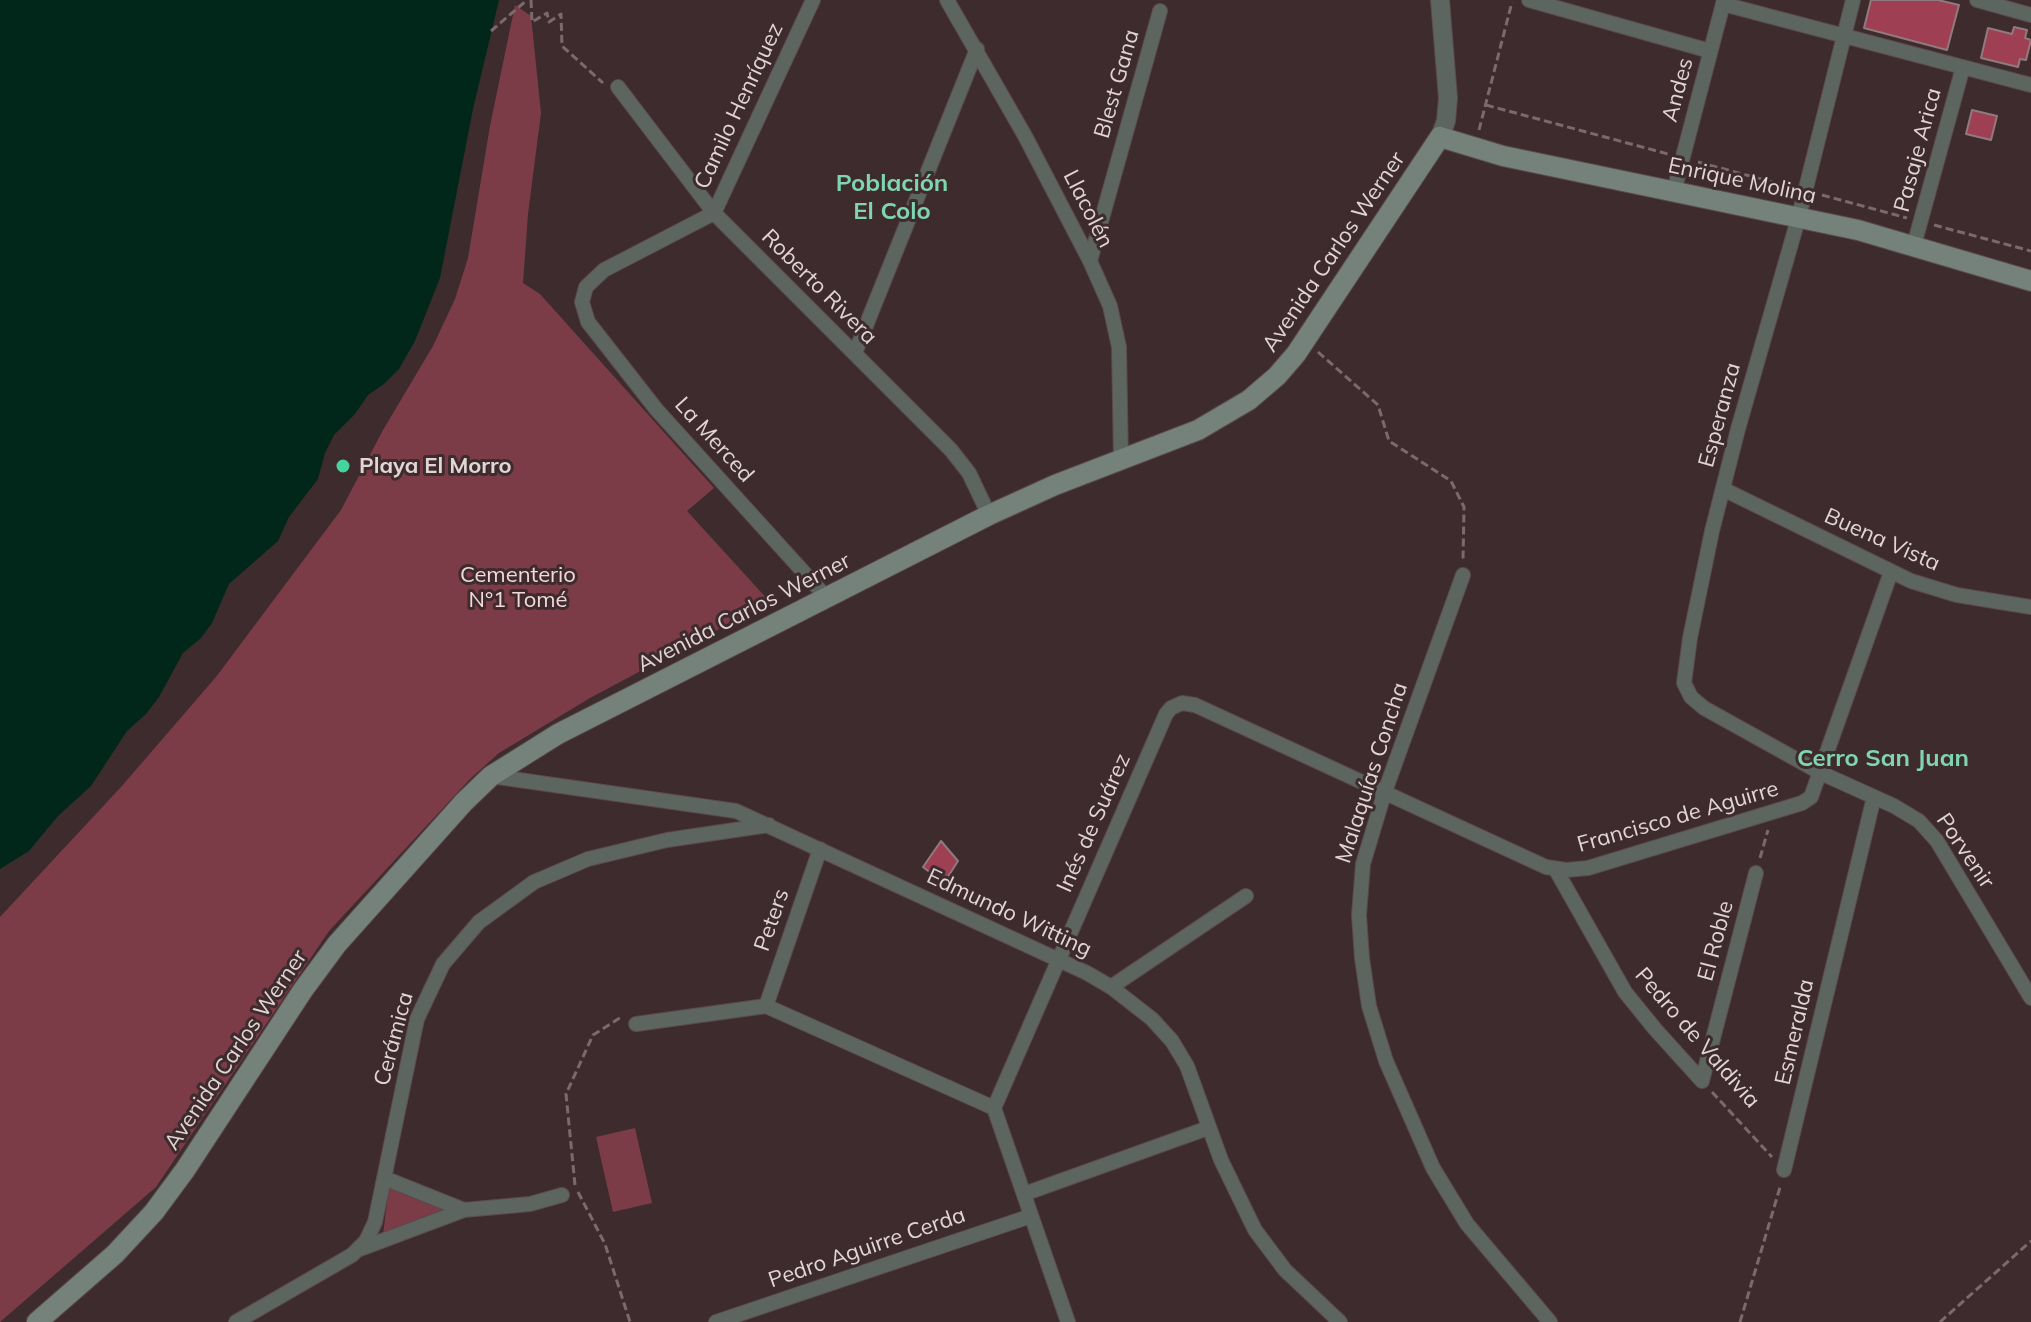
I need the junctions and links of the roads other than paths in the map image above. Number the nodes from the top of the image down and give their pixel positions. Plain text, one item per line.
1 (813, 0) edge
2 (947, 0) edge
3 (1440, 0) edge
4 (1529, 0) edge
5 (1853, 0) edge
6 (1977, 0) edge
7 (1723, 2) edge
8 (1160, 11) dead end
9 (2031, 15) edge
10 (1844, 36) junction
11 (977, 49) junction
12 (1710, 51) junction
13 (1963, 67) junction
14 (2031, 85) edge
15 (618, 87) road end
16 (1440, 137) junction
17 (1674, 191) junction
18 (714, 213) junction
19 (1799, 216) junction
20 (1914, 245) junction
21 (1090, 261) junction
22 (2031, 280) edge
23 (582, 302) joint
24 (855, 353) junction
25 (1121, 460) junction
26 (1723, 489) junction
27 (989, 515) junction
28 (1891, 572) junction
29 (1463, 575) road end
30 (827, 598) junction
31 (2031, 607) edge
32 (1821, 773) junction
33 (491, 776) junction
34 (1384, 794) junction
35 (1874, 797) junction
36 (770, 825) junction
37 (820, 849) junction
38 (1556, 870) junction
39 (1756, 873) road end
40 (1246, 896) dead end
41 (1059, 960) junction
42 (1111, 987) junction
43 (2031, 998) edge
44 (766, 1006) junction
45 (632, 1019) road end
46 (1702, 1081) joint
47 (994, 1108) junction
48 (1208, 1128) junction
49 (1784, 1170) road end
50 (384, 1178) junction
51 (1024, 1194) junction
52 (562, 1195) dead end
53 (464, 1210) junction
54 (1031, 1216) junction
55 (360, 1249) junction
56 (37, 1322) edge
57 (236, 1322) edge
58 (716, 1322) edge
59 (1068, 1322) edge
60 (1340, 1322) edge
61 (1550, 1322) edge

1 - 18 street, Camilo Henríquez
2 - 11 street, Llacolén
3 - 16 street, Avenida Carlos Werner
4 - 12 street
5 - 10 street, Esperanza
6 - 9 street
7 - 10 street
7 - 12 street, Andes
8 - 21 street, Blest Gana
10 - 13 street
10 - 19 street, Esperanza
11 - 21 street, Llacolén
11 - 24 street
12 - 17 street, Andes
13 - 14 street
13 - 20 street, Pasaje Arica
15 - 18 street, Roberto Rivera
16 - 17 main road, Enrique Molina
16 - 25 main road, Avenida Carlos Werner
17 - 19 main road, Enrique Molina
18 - 23 street, Camilo Henríquez
18 - 24 street, Roberto Rivera
19 - 20 main road, Enrique Molina
19 - 26 street, Esperanza
20 - 22 main road, Enrique Molina
21 - 25 street, Llacolén
23 - 30 street, La Merced
24 - 27 street, Roberto Rivera
25 - 27 main road, Avenida Carlos Werner
26 - 28 street, Buena Vista
26 - 32 street, Esperanza
27 - 30 main road, Avenida Carlos Werner
28 - 31 street, Buena Vista
28 - 32 street, Francisco de Aguirre
29 - 34 street, Malaquías Concha
30 - 33 main road, Avenida Carlos Werner
32 - 35 street, Porvenir
32 - 38 street, Francisco de Aguirre
33 - 36 street, Edmundo Witting
33 - 56 main road, Avenida Carlos Werner
34 - 38 street
34 - 41 street, Inés de Suárez
34 - 61 street, Malaquías Concha
35 - 43 street, Porvenir
35 - 49 street, Esmeralda
36 - 37 street, Edmundo Witting
36 - 50 street, Cerámica
37 - 41 street, Edmundo Witting
37 - 44 street, Peters
38 - 46 street, Pedro de Valdivia
39 - 46 street, El Roble
40 - 42 street
41 - 42 street, Edmundo Witting
41 - 47 street, Inés de Suárez
42 - 48 street, Edmundo Witting
44 - 45 street
44 - 47 street
47 - 51 street
48 - 51 street
48 - 60 street, Edmundo Witting
50 - 53 street
50 - 55 street, Cerámica
51 - 54 street
52 - 53 street
53 - 55 street
54 - 58 street, Pedro Aguirre Cerda
54 - 59 street
55 - 57 street

